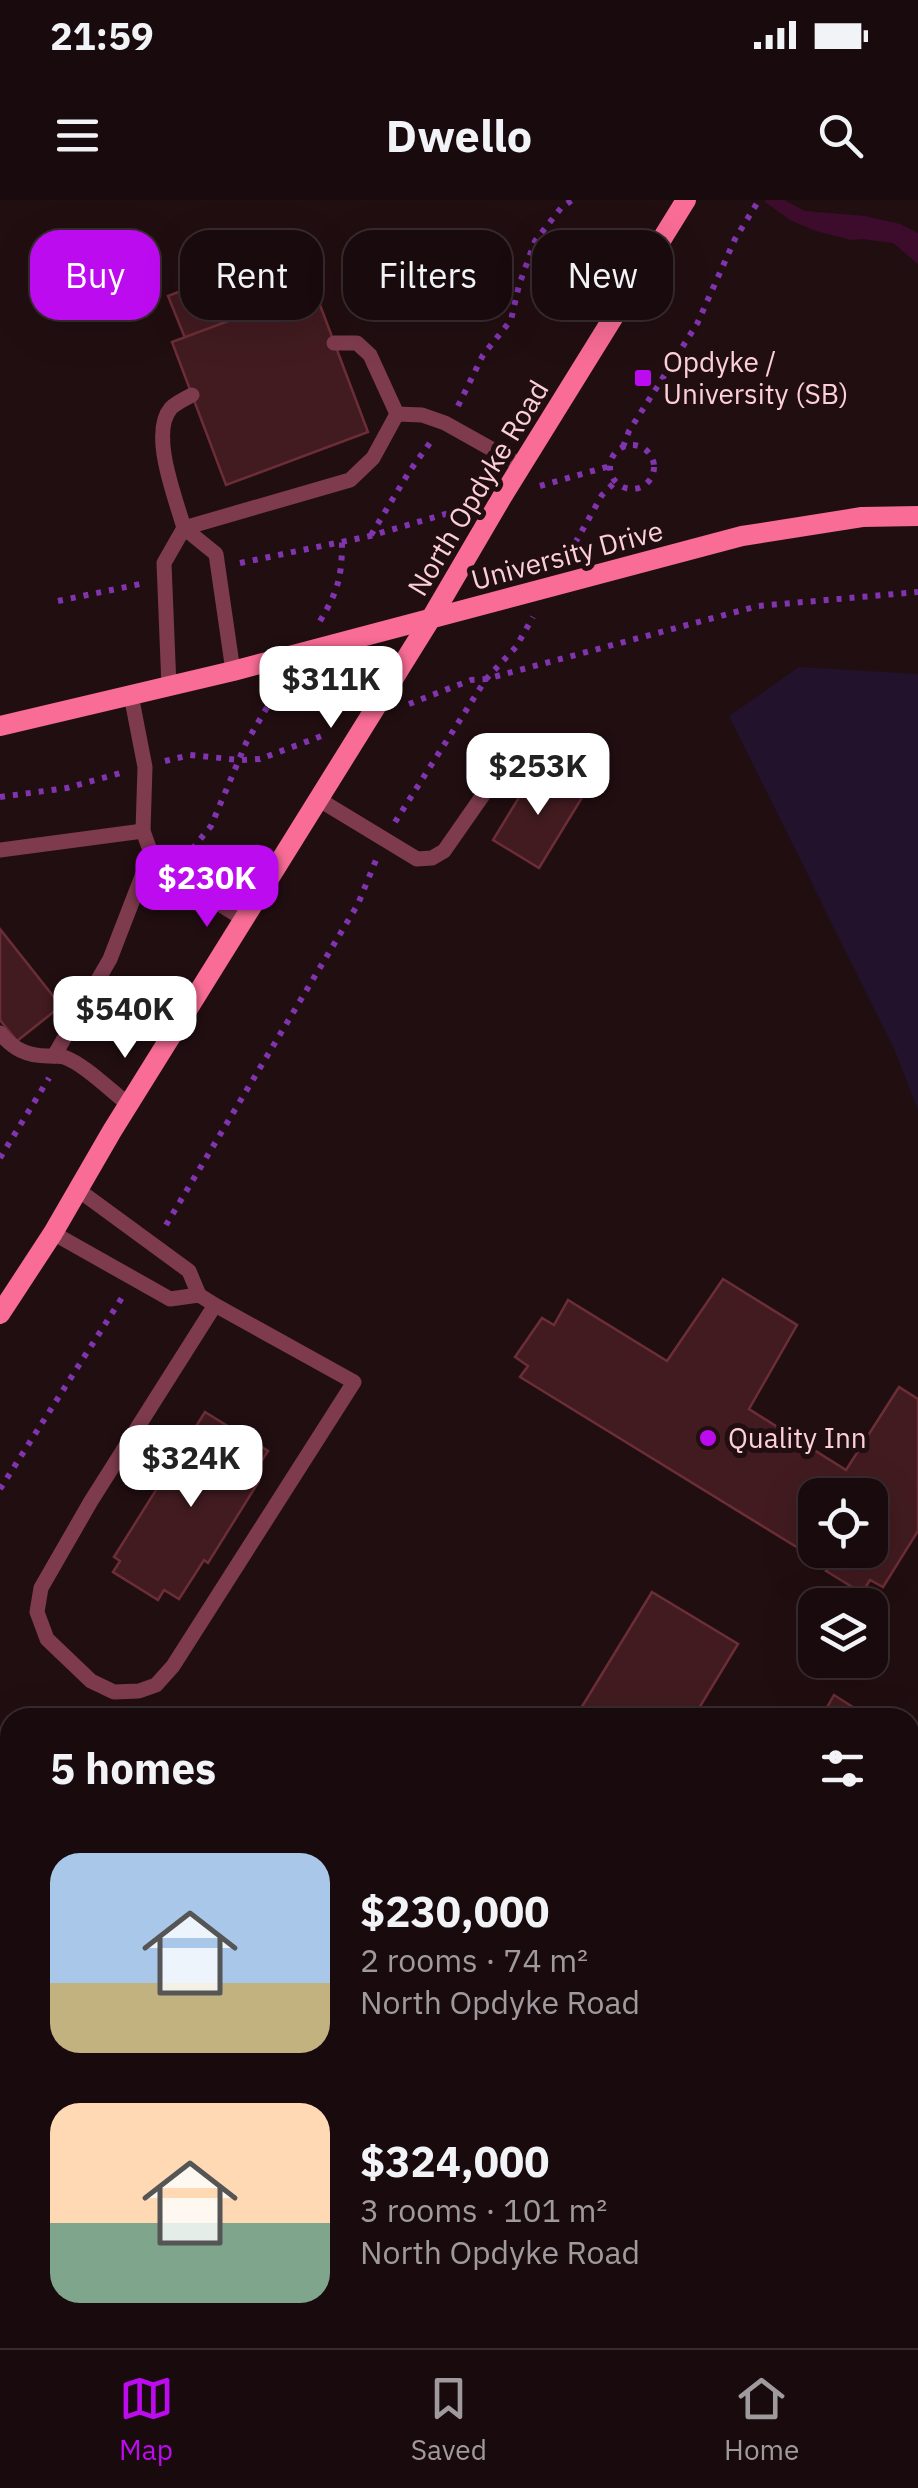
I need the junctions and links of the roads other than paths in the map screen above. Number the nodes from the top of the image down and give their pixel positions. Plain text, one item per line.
1 (686, 200) edge
2 (334, 343) dead end
3 (192, 395) dead end
4 (397, 414) junction
5 (522, 466) junction
6 (918, 516) edge
7 (184, 528) junction
8 (430, 620) junction
9 (232, 671) junction
10 (169, 688) junction
11 (131, 696) junction
12 (0, 726) edge
13 (513, 752) dead end
14 (318, 800) junction
15 (143, 830) junction
16 (0, 850) edge
17 (151, 853) junction
18 (244, 919) junction
19 (0, 1033) edge
20 (54, 1056) junction
21 (128, 1104) junction
22 (77, 1190) junction
23 (53, 1232) junction
24 (199, 1296) junction
25 (216, 1304) junction
26 (0, 1314) edge

1 - 5 main road, North Opdyke Road
2 - 4 lane
3 - 7 lane
4 - 5 lane
4 - 7 lane
5 - 8 main road, North Opdyke Road
6 - 8 main road, University Drive
7 - 9 lane
7 - 10 lane
8 - 9 main road, University Drive
8 - 14 main road, North Opdyke Road
9 - 10 main road, University Drive
10 - 11 main road, University Drive
11 - 12 main road, University Drive
11 - 15 lane
13 - 14 lane
14 - 18 main road, North Opdyke Road
15 - 16 lane
15 - 17 lane
17 - 18 lane
17 - 20 lane
18 - 21 main road, North Opdyke Road
19 - 20 lane
20 - 21 lane
21 - 22 main road, North Opdyke Road
22 - 23 main road, North Opdyke Road
22 - 24 lane
23 - 24 lane
23 - 26 main road, North Opdyke Road
24 - 25 lane
25 - 25 lane

